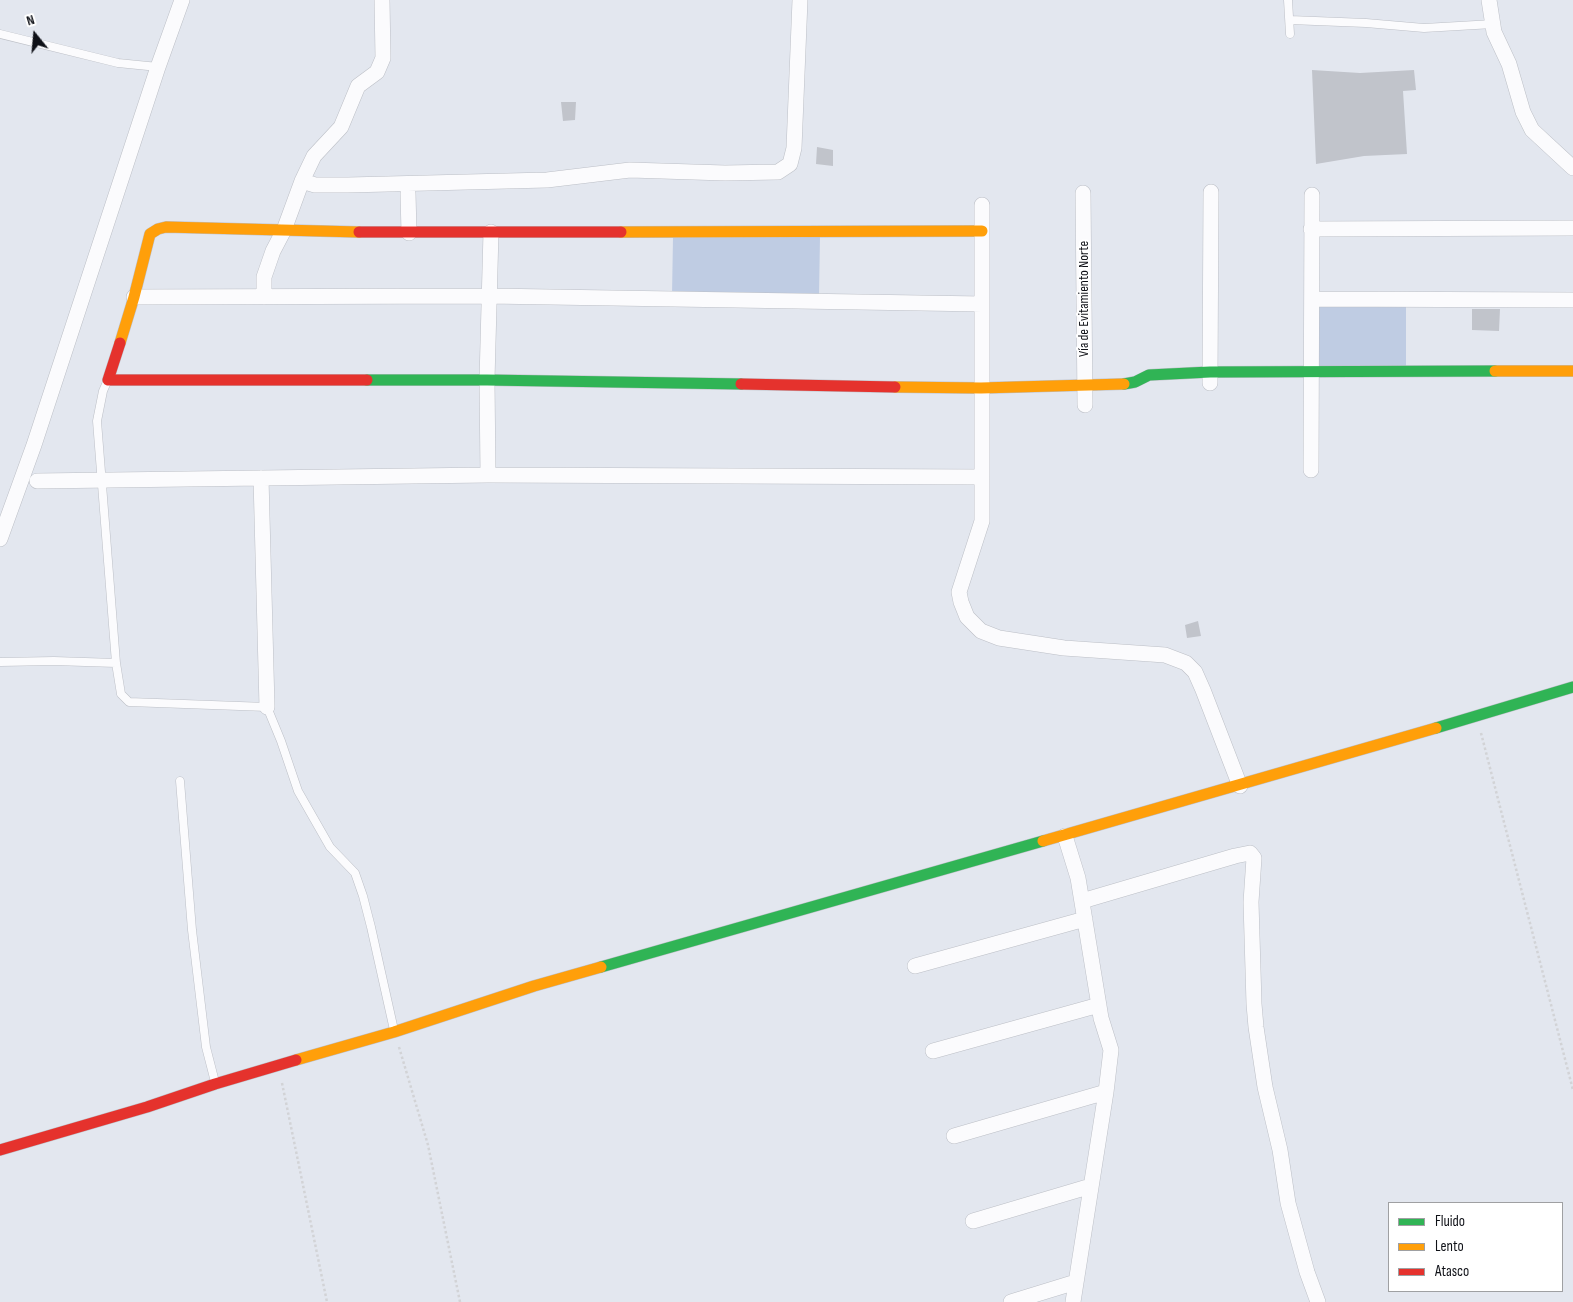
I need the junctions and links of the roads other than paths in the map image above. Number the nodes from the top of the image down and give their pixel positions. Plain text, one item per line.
1 (182, 0) edge
2 (382, 0) edge
3 (800, 0) edge
4 (1288, 0) edge
5 (1489, 0) edge
6 (1290, 20) junction
7 (1493, 24) junction
8 (0, 34) edge
9 (1290, 34) dead end
10 (158, 67) junction
11 (1573, 168) edge
12 (302, 181) junction
13 (1211, 192) dead end
14 (408, 193) dead end
15 (1083, 193) dead end
16 (1312, 195) dead end
17 (982, 205) dead end
18 (1311, 228) junction
19 (1573, 228) edge
20 (284, 230) junction
21 (982, 230) junction
22 (491, 232) junction
23 (409, 233) junction
24 (489, 296) junction
25 (134, 297) junction
26 (264, 297) junction
27 (1312, 299) junction
28 (1573, 300) edge
29 (982, 304) junction
30 (1573, 371) edge
31 (1312, 372) junction
32 (1210, 378) junction
33 (108, 380) junction
34 (487, 380) junction
35 (1084, 386) junction
36 (981, 388) junction
37 (1085, 405) dead end
38 (1311, 470) dead end
39 (488, 475) junction
40 (981, 477) junction
41 (261, 478) junction
42 (102, 480) junction
43 (37, 481) dead end
44 (0, 539) edge
45 (0, 662) edge
46 (116, 663) junction
47 (1573, 687) edge
48 (267, 707) junction
49 (180, 782) dead end
50 (1240, 786) junction
51 (1065, 836) junction
52 (1082, 901) junction
53 (1084, 919) junction
54 (915, 966) dead end
55 (1099, 1005) junction
56 (394, 1032) junction
57 (933, 1050) dead end
58 (215, 1084) junction
59 (1106, 1092) junction
60 (954, 1136) dead end
61 (0, 1150) edge
62 (1091, 1186) junction
63 (973, 1221) dead end
64 (1076, 1282) junction
65 (1011, 1302) edge
66 (1073, 1302) edge
67 (1318, 1302) edge

1 - 10 street
2 - 12 street
3 - 12 street
4 - 6 lane
5 - 7 street
6 - 7 lane
6 - 9 lane
7 - 11 street
8 - 10 lane
10 - 44 street
12 - 20 street
13 - 32 street
14 - 23 street
15 - 35 street, Vía de Evitamiento Norte
16 - 18 street
17 - 21 street
18 - 19 street
18 - 27 street
20 - 23 street
20 - 25 street
20 - 26 street
21 - 22 street
21 - 29 street
22 - 23 street
22 - 24 street
24 - 26 street
24 - 29 street
24 - 34 street
25 - 26 street
25 - 33 street
27 - 28 street
27 - 31 street
29 - 36 street
30 - 31 street
31 - 32 street
31 - 38 street
32 - 35 street
33 - 34 street
33 - 42 lane
34 - 36 street
34 - 39 street
35 - 36 street
35 - 37 street, Vía de Evitamiento Norte
36 - 40 street
39 - 40 street
39 - 41 street
40 - 50 street
41 - 42 street
41 - 48 street
42 - 43 street
42 - 46 lane
45 - 46 lane
46 - 48 lane
47 - 50 street
48 - 56 lane
49 - 58 lane
50 - 51 street
51 - 52 street
51 - 56 street
52 - 53 street
52 - 67 street
53 - 54 street
53 - 55 street
55 - 57 street
55 - 59 street
56 - 58 street
58 - 61 street
59 - 60 street
59 - 62 street
62 - 63 street
62 - 64 street
64 - 65 street
64 - 66 street

